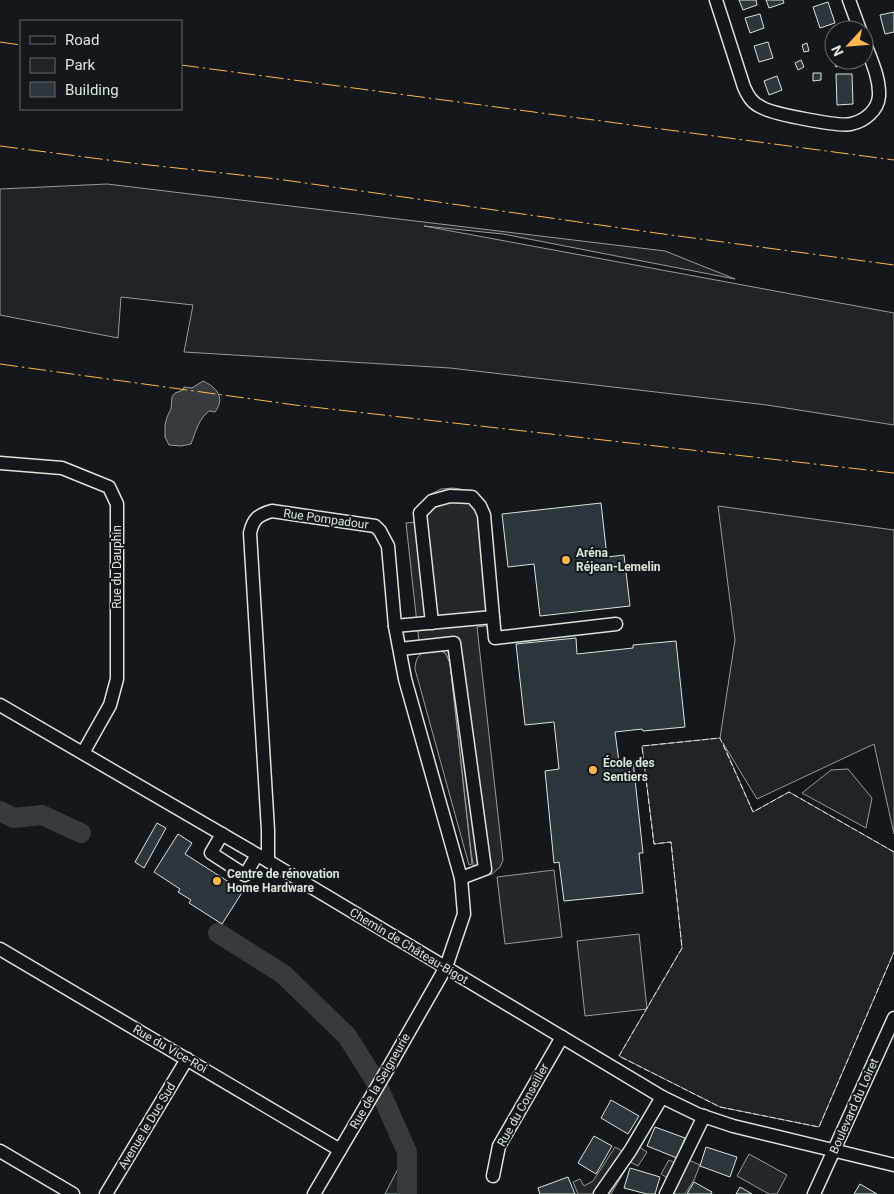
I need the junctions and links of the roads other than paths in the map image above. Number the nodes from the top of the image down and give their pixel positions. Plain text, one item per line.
1 (716, 0) edge
2 (853, 1) edge
3 (858, 20) edge
4 (874, 69) edge
5 (0, 463) edge
6 (493, 617) junction
7 (432, 623) junction
8 (616, 624) dead end
9 (396, 626) junction
10 (400, 650) junction
11 (0, 705) edge
12 (84, 753) junction
13 (222, 834) junction
14 (262, 858) junction
15 (461, 878) junction
16 (0, 949) edge
17 (446, 967) junction
18 (894, 1018) edge
19 (562, 1037) junction
20 (187, 1059) junction
21 (662, 1097) junction
22 (704, 1116) junction
23 (340, 1150) junction
24 (0, 1151) edge
25 (834, 1151) junction
26 (894, 1165) edge
27 (493, 1176) dead end
28 (73, 1194) edge
29 (106, 1194) edge
30 (314, 1194) edge
31 (600, 1194) edge
32 (666, 1194) edge
33 (814, 1194) edge

1 - 4 street
2 - 3 street
5 - 12 street, Rue du Dauphin
6 - 7 street
6 - 7 street
6 - 8 street
7 - 9 street
9 - 10 street, Rue Pompadour
9 - 14 street, Rue Pompadour
10 - 15 street, Rue Pompadour
10 - 15 street
11 - 12 street, Chemin de Château-Bigot
12 - 13 street, Chemin de Château-Bigot
13 - 14 street, Chemin de Château-Bigot
13 - 14 street
14 - 17 street, Chemin de Château-Bigot
15 - 17 street, Rue Pompadour
16 - 20 street, Rue du Vice-Roi
17 - 19 street, Chemin de Château-Bigot
17 - 23 street, Rue de la Seigneurie
18 - 25 street, Boulevard du Loiret
19 - 21 street, Chemin de Château-Bigot
19 - 27 street, Rue du Conseiller
20 - 23 street, Rue du Vice-Roi
20 - 29 street, Avenue le Duc Sud
21 - 22 street, Chemin de Château-Bigot
21 - 31 street
22 - 25 street, Chemin de Château-Bigot
22 - 32 street
23 - 30 street, Rue de la Seigneurie
24 - 28 street
25 - 26 street, Chemin de Château-Bigot
25 - 33 street, Boulevard du Loiret

